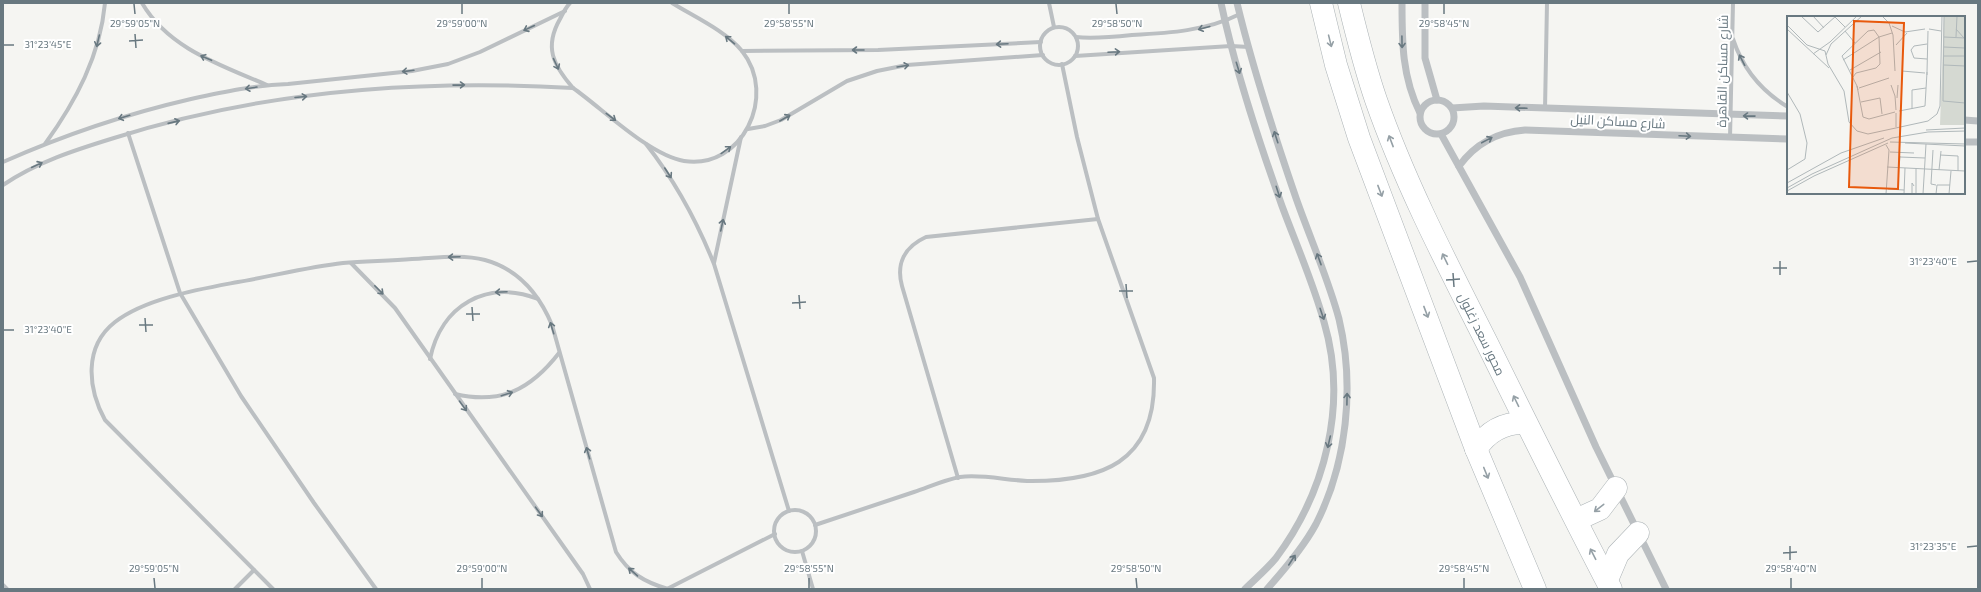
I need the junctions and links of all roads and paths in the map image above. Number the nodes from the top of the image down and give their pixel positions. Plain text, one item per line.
1 (105, 3) edge
2 (142, 3) edge
3 (569, 3) edge
4 (672, 3) edge
5 (1049, 3) edge
6 (1221, 3) edge
7 (1238, 3) edge
8 (1321, 3) edge
9 (1349, 3) edge
10 (1402, 3) edge
11 (1425, 3) edge
12 (1547, 3) edge
13 (1732, 3) edge
14 (565, 11) junction
15 (1240, 14) junction
16 (1225, 21) junction
17 (1054, 28) junction
18 (1732, 36) junction
19 (1076, 37) junction
20 (1041, 42) junction
21 (1231, 46) junction
22 (1249, 47) junction
23 (742, 51) junction
24 (1043, 55) junction
25 (1075, 56) junction
26 (1062, 64) junction
27 (268, 85) junction
28 (573, 88) junction
29 (1437, 100) junction
30 (1787, 106) edge
31 (1452, 108) junction
32 (1545, 109) junction
33 (1420, 113) junction
34 (1731, 115) junction
35 (1787, 116) edge
36 (1965, 120) edge
37 (1978, 121) edge
38 (748, 129) junction
39 (128, 134) junction
40 (1441, 134) junction
41 (742, 137) junction
42 (1730, 138) junction
43 (1787, 139) edge
44 (645, 142) junction
45 (1965, 142) edge
46 (1978, 142) edge
47 (45, 144) junction
48 (3, 162) edge
49 (1459, 166) junction
50 (3, 185) edge
51 (1098, 219) junction
52 (351, 263) junction
53 (714, 264) junction
54 (180, 293) junction
55 (539, 299) junction
56 (559, 352) junction
57 (430, 359) junction
58 (455, 394) junction
59 (1526, 423) junction
60 (1476, 449) junction
61 (958, 478) junction
62 (1616, 488) junction
63 (789, 511) junction
64 (1576, 520) junction
65 (815, 525) junction
66 (1638, 533) junction
67 (775, 534) junction
68 (802, 551) junction
69 (254, 570) junction
70 (1609, 584) edge
71 (3, 585) edge
72 (7, 589) edge
73 (235, 589) edge
74 (273, 589) edge
75 (376, 589) edge
76 (590, 589) edge
77 (667, 589) edge
78 (813, 589) edge
79 (1245, 589) edge
80 (1267, 589) edge
81 (1535, 589) edge
82 (1666, 589) edge

1 -> 47 street
27 -> 2 street
3 - 14 street
23 -> 4 street
5 - 17 street
6 - 16 street
7 - 15 street
8 -> 60 main road
59 -> 9 main road, محور سعد زغلول
10 -> 33 street
11 - 29 street
12 - 32 street
13 - 18 street, شارع مساكن القاهرة
14 -> 27 street
14 -> 28 street
15 - 16 street
15 - 22 street
16 -> 19 street
16 - 21 street
17 - 19 street
17 - 20 street
30 -> 18 street
18 - 34 street, شارع مساكن القاهرة
19 - 25 street
20 -> 23 street
20 - 24 street
21 - 22 street
25 -> 21 street
21 -> 79 street
80 -> 22 street
23 - 38 street
24 - 26 street
38 -> 24 street
25 - 26 street
26 - 51 street
27 -> 47 street
39 -> 28 street
28 -> 44 street
29 - 31 street
29 - 33 street
32 -> 31 street, شارع مساكن النيل
31 - 40 street
32 - 34 street, شارع مساكن النيل
33 - 40 street
35 -> 34 street, شارع مساكن النيل
34 - 42 street, شارع مساكن القاهرة
36 - 37 street
38 - 41 street
50 -> 39 street
39 - 54 street
40 - 49 street
44 -> 41 street
53 -> 41 street
42 - 43 street, شارع مساكن النيل
49 -> 42 street, شارع مساكن النيل
44 -> 53 street
45 - 46 street
47 - 48 street
49 - 62 street
51 - 61 street
51 - 61 street
52 - 54 street
55 -> 52 street
52 -> 57 street
53 - 63 street
54 - 69 street
54 - 75 street
56 -> 55 street
55 -> 57 street
58 -> 56 street
77 -> 56 street
57 - 58 street
58 -> 76 street
59 - 60 main road
59 - 64 main road, محور سعد زغلول
60 -> 81 main road
61 - 65 street
62 -> 64 main road
62 - 66 street
63 - 65 street
63 - 67 street
70 -> 64 main road, محور سعد زغلول
65 - 68 street
66 - 70 main road
66 - 82 street
67 - 68 street
67 - 77 street
68 - 78 street
69 - 73 street
69 - 74 street
71 - 72 street

